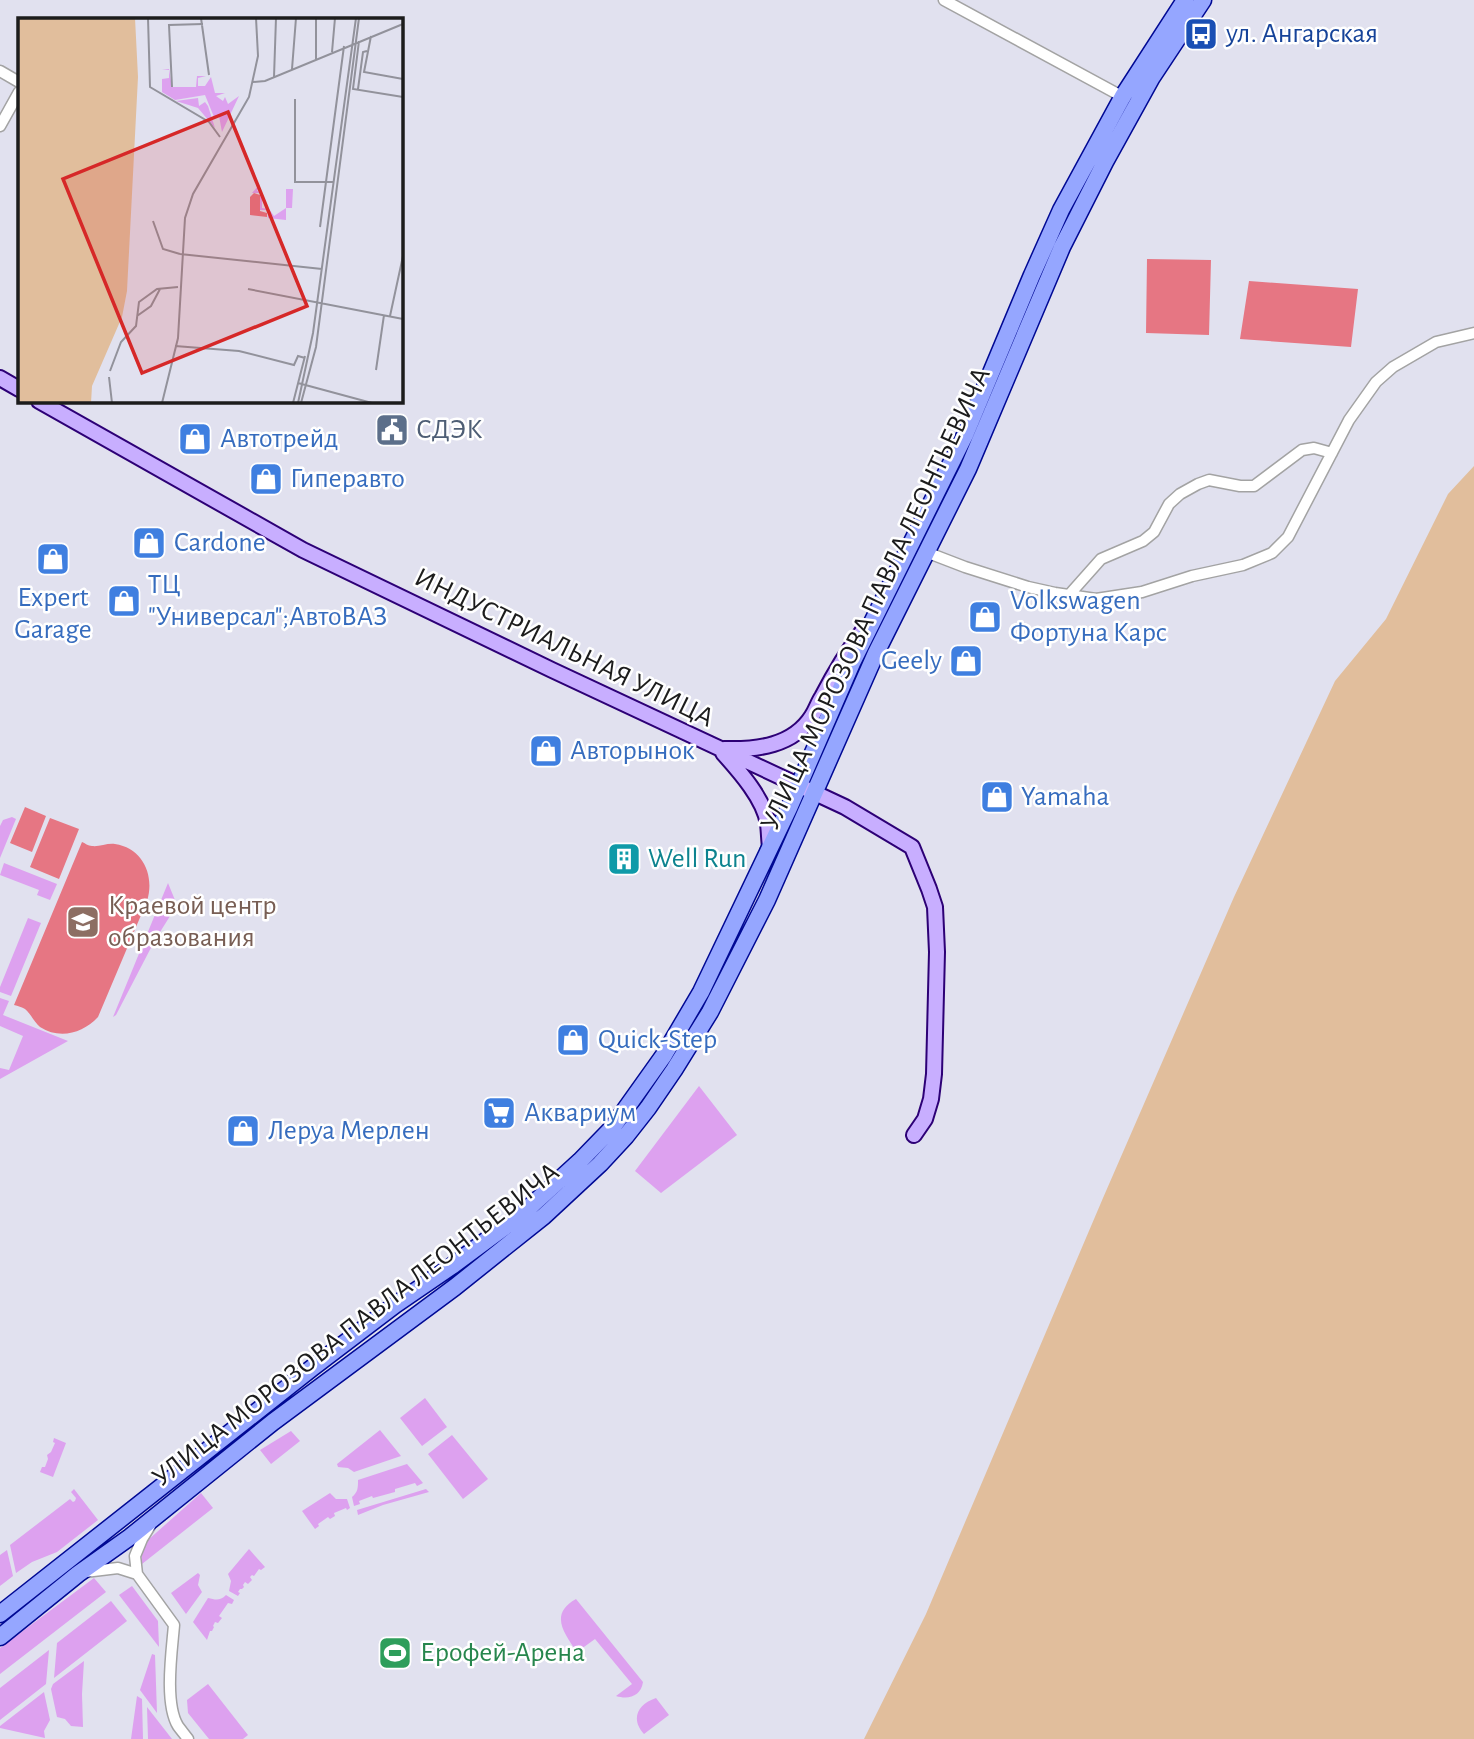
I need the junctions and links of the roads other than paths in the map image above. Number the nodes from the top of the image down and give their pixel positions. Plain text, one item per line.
1 (944, 0) edge
2 (1185, 0) edge
3 (1203, 0) edge
4 (0, 71) edge
5 (18, 81) edge
6 (18, 94) edge
7 (1129, 100) junction
8 (0, 126) edge
9 (1474, 333) edge
10 (0, 378) edge
11 (18, 388) edge
12 (41, 402) edge
13 (1332, 453) junction
14 (926, 552) junction
15 (1069, 595) junction
16 (877, 612) junction
17 (719, 749) junction
18 (798, 786) junction
19 (814, 793) junction
20 (753, 885) junction
21 (914, 1135) dead end
22 (160, 1513) junction
23 (78, 1574) junction
24 (137, 1574) junction
25 (0, 1614) edge
26 (0, 1637) edge
27 (188, 1739) edge

1 - 7 street
2 - 7 main road, УЛИЦА МОРОЗОВА ПАВЛА ЛЕОНТЬЕВИЧА
3 - 7 main road, УЛИЦА МОРОЗОВА ПАВЛА ЛЕОНТЬЕВИЧА
4 - 5 street
6 - 8 street
7 - 14 main road, УЛИЦА МОРОЗОВА ПАВЛА ЛЕОНТЬЕВИЧА
7 - 16 main road, УЛИЦА МОРОЗОВА ПАВЛА ЛЕОНТЬЕВИЧА
9 - 13 street
10 - 11 main road
12 - 17 main road, ИНДУСТРИАЛЬНАЯ УЛИЦА
13 - 15 street
13 - 15 street
14 - 15 street
14 - 19 main road, УЛИЦА МОРОЗОВА ПАВЛА ЛЕОНТЬЕВИЧА
16 - 17 main road
16 - 18 main road, УЛИЦА МОРОЗОВА ПАВЛА ЛЕОНТЬЕВИЧА
17 - 18 main road, ИНДУСТРИАЛЬНАЯ УЛИЦА
17 - 20 main road
18 - 19 main road, ИНДУСТРИАЛЬНАЯ УЛИЦА
18 - 20 main road, УЛИЦА МОРОЗОВА ПАВЛА ЛЕОНТЬЕВИЧА
19 - 21 main road, ИНДУСТРИАЛЬНАЯ УЛИЦА
19 - 22 main road, УЛИЦА МОРОЗОВА ПАВЛА ЛЕОНТЬЕВИЧА
20 - 25 main road, УЛИЦА МОРОЗОВА ПАВЛА ЛЕОНТЬЕВИЧА
22 - 23 main road, УЛИЦА МОРОЗОВА ПАВЛА ЛЕОНТЬЕВИЧА
22 - 24 street
23 - 24 street
23 - 26 main road, УЛИЦА МОРОЗОВА ПАВЛА ЛЕОНТЬЕВИЧА
24 - 27 street

